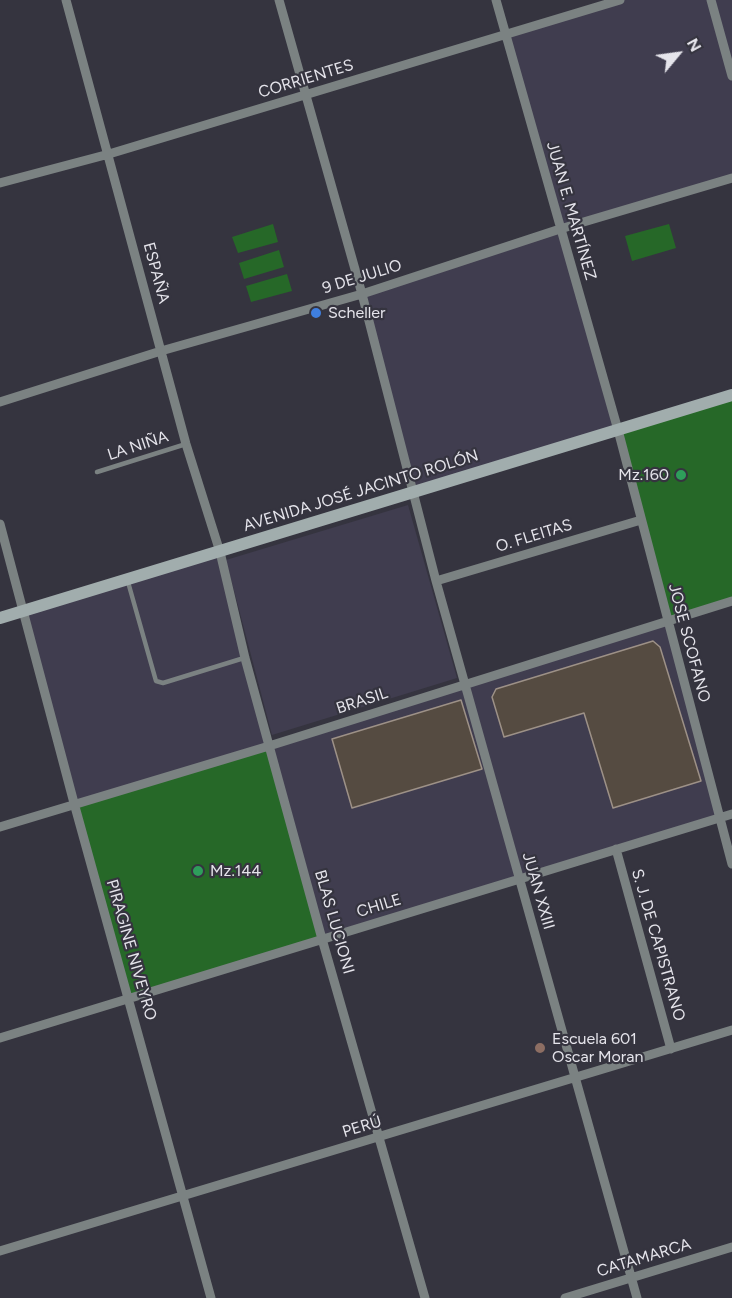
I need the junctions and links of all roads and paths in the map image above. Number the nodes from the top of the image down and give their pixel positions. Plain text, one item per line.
1 (66, 0) edge
2 (279, 0) edge
3 (496, 0) edge
4 (620, 0) edge
5 (711, 0) edge
6 (506, 35) junction
7 (732, 76) edge
8 (305, 96) junction
9 (109, 154) junction
10 (732, 178) edge
11 (0, 183) edge
12 (560, 229) junction
13 (362, 294) junction
14 (161, 351) junction
15 (732, 395) edge
16 (0, 402) edge
17 (618, 430) junction
18 (186, 444) junction
19 (97, 472) dead end
20 (413, 490) junction
21 (641, 520) junction
22 (0, 524) edge
23 (220, 552) junction
24 (127, 579) junction
25 (436, 581) junction
26 (732, 601) edge
27 (24, 610) junction
28 (0, 618) edge
29 (667, 621) junction
30 (245, 658) junction
31 (465, 683) junction
32 (270, 746) junction
33 (74, 803) junction
34 (732, 814) edge
35 (720, 818) junction
36 (0, 826) edge
37 (616, 849) junction
38 (732, 864) edge
39 (519, 879) junction
40 (322, 939) junction
41 (128, 998) junction
42 (732, 1030) edge
43 (0, 1038) edge
44 (671, 1049) junction
45 (576, 1079) junction
46 (380, 1138) junction
47 (184, 1196) junction
48 (732, 1247) edge
49 (0, 1251) edge
50 (632, 1278) junction
51 (212, 1298) edge
52 (425, 1298) edge
53 (565, 1298) edge
54 (637, 1298) edge

1 - 9 street, ESPAÑA
2 - 8 street, JUAN XXIII
3 - 6 street, JUAN E. MARTÍNEZ
4 - 6 street, CORRIENTES
5 - 7 street
6 - 8 street, CORRIENTES
6 - 12 street, JUAN E. MARTÍNEZ
8 - 9 street, CORRIENTES
8 - 13 street, JUAN XXIII
9 - 11 street, CORRIENTES
9 - 14 street, ESPAÑA
10 - 12 street, 9 DE JULIO
12 - 13 street, 9 DE JULIO
12 - 17 street, JUAN E. MARTÍNEZ
13 - 14 street, 9 DE JULIO
13 - 20 street, JUAN XXIII
14 - 16 street, 9 DE JULIO
14 - 18 street, ESPAÑA
15 - 17 street, AVENIDA JOSÉ JACINTO ROLÓN
17 - 20 street, AVENIDA JOSÉ JACINTO ROLÓN
17 - 21 street, JOSE SCOFANO
18 - 19 lane, LA NIÑA
18 - 23 street, ESPAÑA
20 - 23 street, AVENIDA JOSÉ JACINTO ROLÓN
20 - 25 street, JUAN XXIII
21 - 25 street, O. FLEITAS
21 - 29 street, JOSE SCOFANO
22 - 27 street, PIRAGINE NIVEYRO
23 - 24 street, AVENIDA JOSÉ JACINTO ROLÓN
23 - 30 street, BLAS LUCIONI
24 - 27 street, AVENIDA JOSÉ JACINTO ROLÓN
24 - 30 lane
25 - 31 street, JUAN XXIII
26 - 29 street, BRASIL
27 - 28 street, AVENIDA JOSÉ JACINTO ROLÓN
27 - 33 street, PIRAGINE NIVEYRO
29 - 31 street, BRASIL
29 - 35 street, JOSE SCOFANO
30 - 32 street, BLAS LUCIONI
31 - 32 street, BRASIL
31 - 39 street, JUAN XXIII
32 - 33 street, BRASIL
32 - 40 street, BLAS LUCIONI
33 - 36 street, BRASIL
33 - 41 street, PIRAGINE NIVEYRO
34 - 35 street, CHILE
35 - 37 street, CHILE
35 - 38 street, JOSE SCOFANO
37 - 39 street, CHILE
37 - 44 street, S. J. DE CAPISTRANO
39 - 40 street, CHILE
39 - 45 street, JUAN XXIII
40 - 41 street, CHILE
40 - 46 street, BLAS LUCIONI
41 - 43 street, CHILE
41 - 47 street, PIRAGINE NIVEYRO
42 - 44 street, PERÚ
44 - 45 street, PERÚ
45 - 46 street, PERÚ
45 - 50 street, JUAN XXIII
46 - 47 street, PERÚ
46 - 52 street, BLAS LUCIONI
47 - 49 street, PERÚ
47 - 51 street, PIRAGINE NIVEYRO
48 - 50 street, CATAMARCA
50 - 53 street, CATAMARCA
50 - 54 street, JUAN XXIII

